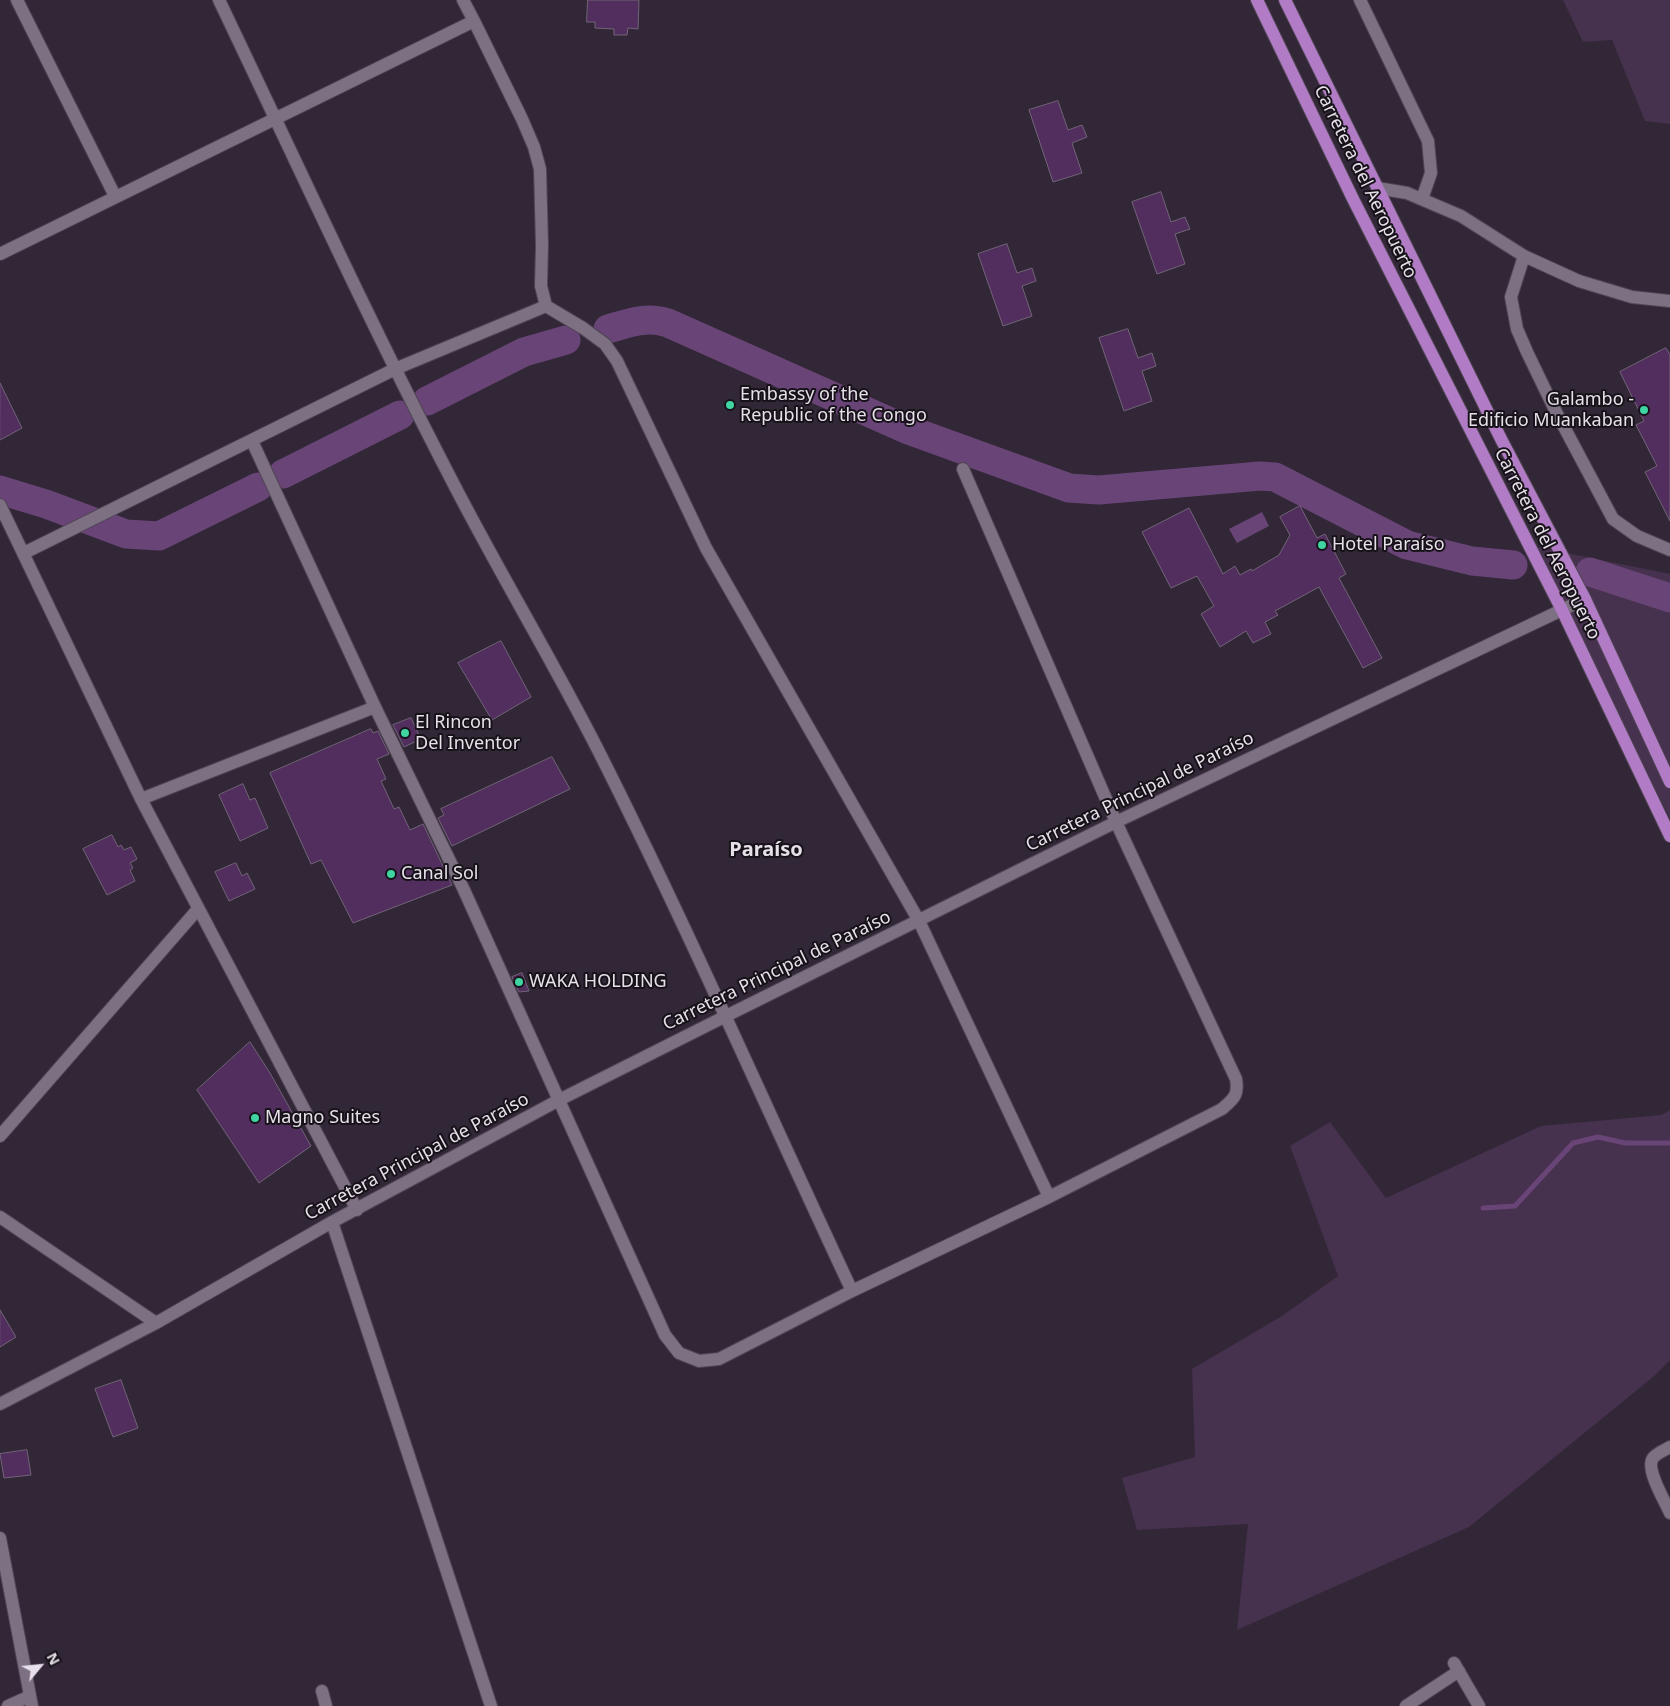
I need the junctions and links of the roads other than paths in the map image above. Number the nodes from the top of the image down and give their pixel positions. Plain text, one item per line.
1 (16, 0) edge
2 (219, 0) edge
3 (463, 0) edge
4 (1256, 0) edge
5 (1285, 0) edge
6 (1360, 0) edge
7 (474, 22) junction
8 (276, 119) junction
9 (1377, 188) junction
10 (115, 196) junction
11 (1422, 199) junction
12 (0, 254) edge
13 (1524, 256) junction
14 (1670, 301) edge
15 (546, 306) junction
16 (395, 369) junction
17 (252, 441) junction
18 (963, 469) dead end
19 (0, 505) edge
20 (1670, 550) edge
21 (24, 553) junction
22 (1584, 599) junction
23 (1562, 610) junction
24 (375, 707) junction
25 (1670, 782) edge
26 (141, 799) junction
27 (1116, 822) junction
28 (1670, 836) edge
29 (198, 909) junction
30 (919, 921) junction
31 (726, 1016) junction
32 (559, 1100) junction
33 (0, 1136) edge
34 (1049, 1197) junction
35 (357, 1210) junction
36 (0, 1217) edge
37 (332, 1222) junction
38 (852, 1291) junction
39 (156, 1323) junction
40 (0, 1404) edge
41 (1670, 1448) edge
42 (1670, 1513) edge
43 (0, 1538) edge
44 (322, 1691) dead end
45 (31, 1701) edge
46 (8, 1706) edge
47 (326, 1706) edge
48 (492, 1706) edge
49 (1406, 1706) edge
50 (1479, 1706) edge

1 - 10 street
2 - 8 street
3 - 7 street
4 - 23 main road, Carretera del Aeropuerto
5 - 9 main road, Carretera del Aeropuerto
6 - 11 street
7 - 8 street
7 - 15 street
8 - 10 street
8 - 16 street
9 - 11 street
9 - 22 main road, Carretera del Aeropuerto
10 - 12 street
11 - 13 street
13 - 14 street
13 - 20 street
15 - 16 street
15 - 30 street
16 - 17 street
16 - 31 street
17 - 21 street
17 - 24 street
18 - 27 street
19 - 21 street
21 - 26 street
22 - 23 street, Carretera Principal de Paraíso
22 - 25 main road, Carretera del Aeropuerto
23 - 27 street, Carretera Principal de Paraíso
23 - 28 main road, Carretera del Aeropuerto
24 - 26 street
24 - 32 street
26 - 29 street
27 - 30 street, Carretera Principal de Paraíso
27 - 34 street
29 - 33 street
29 - 35 street
30 - 31 street, Carretera Principal de Paraíso
30 - 34 street
31 - 32 street, Carretera Principal de Paraíso
31 - 38 street
32 - 35 street, Carretera Principal de Paraíso
32 - 38 street
34 - 38 street
35 - 37 street, Carretera Principal de Paraíso
36 - 39 street
37 - 39 street, Carretera Principal de Paraíso
37 - 48 street
39 - 40 street, Carretera Principal de Paraíso
41 - 42 street
43 - 45 street
44 - 47 street
45 - 46 street
49 - 50 street

